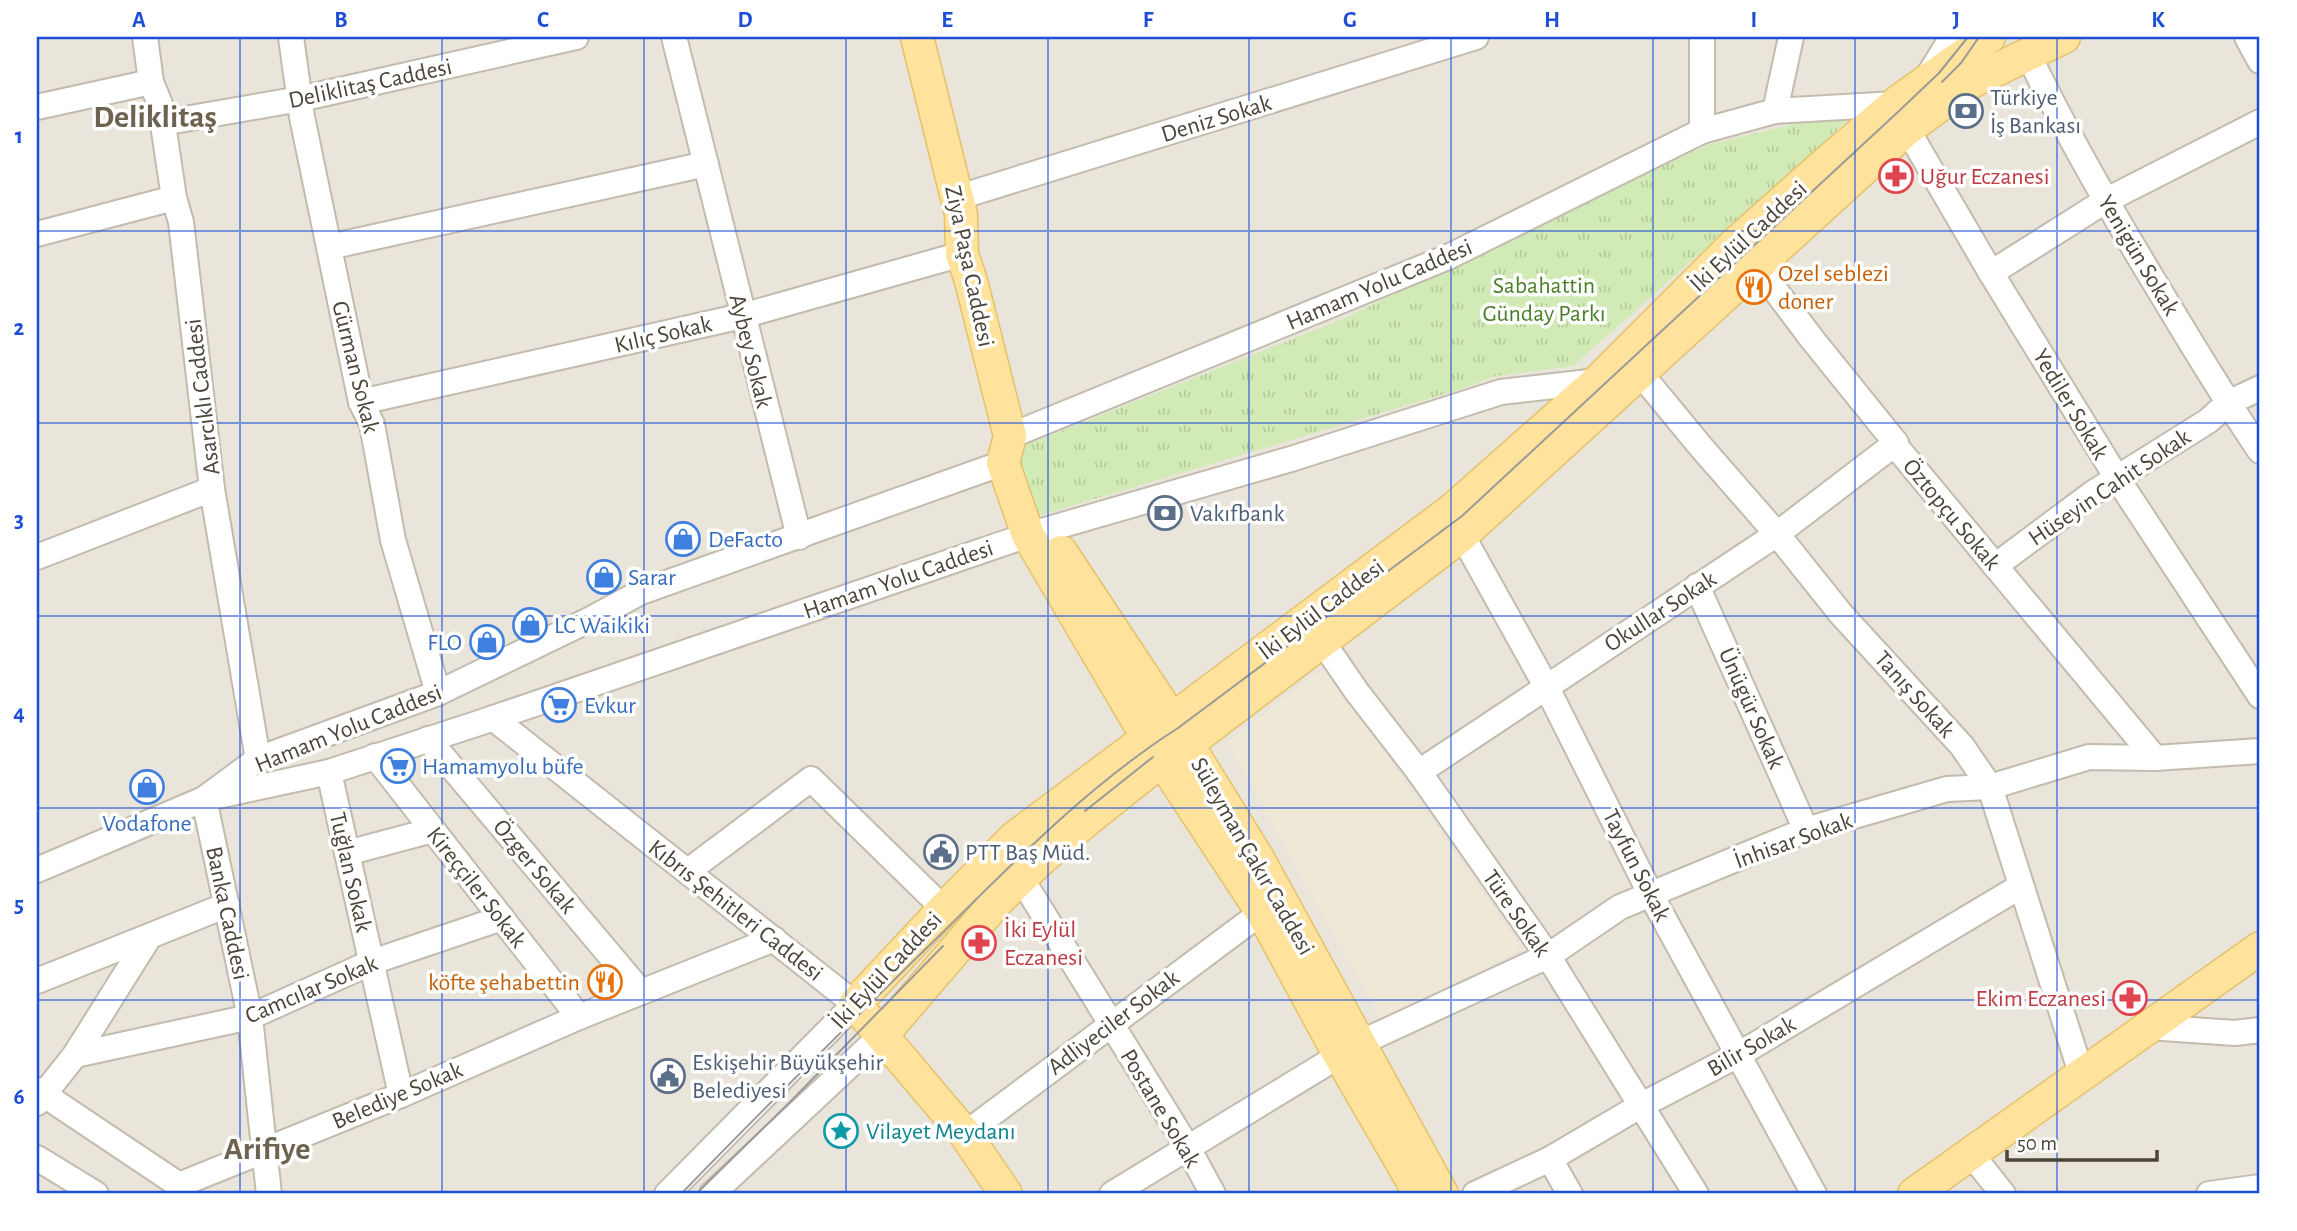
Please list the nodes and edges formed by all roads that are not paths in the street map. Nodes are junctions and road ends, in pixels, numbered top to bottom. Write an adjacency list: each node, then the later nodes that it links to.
1 (145, 37): 15 (street, Asarcıklı Caddesi)
2 (291, 37): 17 (street, Gürman Sokak)
3 (576, 37): 17 (street, Deliklitaş Caddesi)
4 (674, 37): 24 (street, Aybey Sokak)
5 (917, 37): 26 (main road, Ziya Paşa Caddesi)
6 (1476, 37): 26 (street, Deniz Sokak)
7 (1702, 37): 23 (street)
8 (1791, 37): 19 (street)
9 (1952, 37): 16 (street)
10 (1989, 37): 16 (main road, İki Eylül Caddesi)
11 (2064, 37): 13 (main road, İki Eylül Caddesi)
12 (2247, 37): 14 (street)
13 (2028, 54): 20 (main road, İki Eylül Caddesi); 27 (street, Yenigün Sokak)
14 (2260, 61)
15 (151, 82): 18 (street); 22 (street, Asarcıklı Caddesi)
16 (1923, 84): 20 (main road, İki Eylül Caddesi)
17 (300, 99): 22 (street, Deliklitaş Caddesi); 29 (street, Gürman Sokak)
18 (37, 107)
19 (1775, 111): 20 (street, Hamam Yolu Caddesi); 23 (street, Hamam Yolu Caddesi)
20 (1902, 117): 31 (main road, İki Eylül Caddesi); 32 (street, Yediler Sokak); 35 (main road, İki Eylül Caddesi)
21 (2260, 122): 27 (street)
22 (162, 124): 25 (street, Asarcıklı Caddesi)
23 (1702, 131): 40 (street, Hamam Yolu Caddesi)
24 (706, 164): 29 (street); 33 (street, Aybey Sokak)
25 (174, 198): 28 (street); 43 (street, Asarcıklı Caddesi)
26 (956, 198): 30 (main road, Ziya Paşa Caddesi)
27 (2105, 201): 32 (street); 38 (street, Yenigün Sokak)
28 (37, 234)
29 (329, 247): 37 (street, Gürman Sokak)
30 (962, 254): 33 (street, Kılıç Sokak); 40 (main road, Ziya Paşa Caddesi)
31 (1757, 266): 34 (main road, İki Eylül Caddesi); 39 (street, Öztopçu Sokak)
32 (1991, 272): 42 (street, Yediler Sokak)
33 (742, 316): 37 (street, Kılıç Sokak); 47 (street, Aybey Sokak)
34 (1640, 373): 45 (street, Tanış Sokak); 46 (main road, İki Eylül Caddesi)
35 (1598, 381): 44 (street, Hamam Yolu Caddesi); 57 (main road, İki Eylül Caddesi)
36 (2260, 388): 38 (street, Hüseyin Cahit Sokak)
37 (361, 402): 53 (street, Gürman Sokak)
38 (2228, 403): 41 (street, Yenigün Sokak); 42 (street, Hüseyin Cahit Sokak)
39 (1896, 443): 45 (street, Okullar Sokak); 49 (street, Öztopçu Sokak)
40 (1006, 449): 44 (main road, Ziya Paşa Caddesi); 47 (street, Hamam Yolu Caddesi)
41 (2260, 451)
42 (2117, 478): 49 (street, Hüseyin Cahit Sokak); 54 (street, Yediler Sokak)
43 (212, 489): 48 (street); 61 (street, Asarcıklı Caddesi)
44 (1037, 532): 55 (street, Hamam Yolu Caddesi); 57 (main road, Ziya Paşa Caddesi)
45 (1777, 534): 50 (street, Okullar Sokak); 64 (street, Tanış Sokak)
46 (1462, 535): 51 (main road, İki Eylül Caddesi); 52 (street, Tayfun Sokak)
47 (799, 537): 53 (street, Hamam Yolu Caddesi)
48 (37, 557)
49 (1995, 566): 60 (street, Öztopçu Sokak)
50 (1698, 586): 52 (street, Okullar Sokak); 67 (street, Ünügür Sokak)
51 (1322, 641): 57 (main road, İki Eylül Caddesi); 63 (street, Türe Sokak)
52 (1546, 686): 63 (street, Okullar Sokak); 73 (street, Tayfun Sokak)
53 (438, 693): 61 (street, Hamam Yolu Caddesi)
54 (2260, 696)
55 (493, 718): 56 (street, Hamam Yolu Caddesi); 70 (street, Kıbrıs Şehitleri Caddesi)
56 (428, 739): 59 (street, Hamam Yolu Caddesi); 84 (street, Özger Sokak)
57 (1167, 741): 71 (main road, İki Eylül Caddesi); 75 (main road, İki Eylül Caddesi); 76 (main road, Süleyman Çakır Caddesi); 92 (main road, Süleyman Çakır Caddesi)
58 (2260, 751): 60 (street, İnhisar Sokak)
59 (375, 757): 62 (street, Hamam Yolu Caddesi); 66 (street, Kireççiler Sokak)
60 (2155, 758): 64 (street, İnhisar Sokak)
61 (258, 759): 65 (street, Hamam Yolu Caddesi)
62 (329, 772): 65 (street, Hamam Yolu Caddesi); 68 (street, Tuğlan Sokak)
63 (1419, 772): 81 (street, Türe Sokak)
64 (1990, 787): 67 (street, İnhisar Sokak); 72 (street, Tanış Sokak)
65 (204, 799): 69 (street, Hamam Yolu Caddesi); 74 (street, Banka Caddesi)
66 (433, 830): 68 (street); 77 (street, Kireççiler Sokak)
67 (1806, 830): 73 (street, İnhisar Sokak)
68 (347, 853): 82 (street, Tuğlan Sokak)
69 (37, 868)
70 (688, 871): 75 (street); 79 (street, Kıbrıs Şehitleri Caddesi)
71 (1021, 878): 88 (street, Postane Sokak); 91 (main road, İki Eylül Caddesi)
72 (2021, 886): 94 (street, Bilir Sokak); 95 (street, Tanış Sokak)
73 (1651, 895): 81 (street, İnhisar Sokak); 94 (street, Tayfun Sokak)
74 (227, 905): 78 (street); 86 (street, Banka Caddesi)
75 (944, 909): 85 (main road, İki Eylül Caddesi)
76 (1262, 912): 88 (street, Adliyeciler Sokak); 92 (main road, Süleyman Çakır Caddesi)
77 (502, 918): 82 (street, Camcılar Sokak); 87 (street, Kireççiler Sokak)
78 (149, 937): 83 (street); 93 (street)
79 (774, 939): 84 (street, Belediye Sokak); 85 (street, Kıbrıs Şehitleri Caddesi)
80 (2260, 948): 89 (main road)
81 (1548, 956): 92 (street, İnhisar Sokak); 98 (street, Türe Sokak)
82 (372, 962): 86 (street, Camcılar Sokak); 97 (street, Tuğlan Sokak)
83 (37, 981)
84 (641, 992): 87 (street, Belediye Sokak)
85 (855, 1004): 91 (main road, Kıbrıs Şehitleri Caddesi); 109 (street, İki Eylül Caddesi)
86 (250, 1017): 93 (street, Camcılar Sokak); 101 (street, Banka Caddesi)
87 (579, 1017): 97 (street, Belediye Sokak)
88 (1110, 1024): 99 (street, Adliyeciler Sokak); 100 (street, Postane Sokak)
89 (2148, 1027): 90 (street); 95 (main road)
90 (2260, 1030)
91 (882, 1035): 99 (main road, Kıbrıs Şehitleri Caddesi); 110 (street, İki Eylül Caddesi)
92 (1350, 1050): 100 (street, İnhisar Sokak); 114 (main road, Süleyman Çakır Caddesi); 115 (main road, Süleyman Çakır Caddesi)
93 (75, 1055): 96 (street)
94 (1738, 1055): 98 (street, Bilir Sokak); 119 (street, Tayfun Sokak)
95 (2082, 1076): 102 (main road)
96 (39, 1095): 106 (street, Belediye Sokak)
97 (401, 1095): 101 (street, Belediye Sokak)
98 (1640, 1106): 104 (street, Bilir Sokak); 118 (street, Türe Sokak)
99 (965, 1134): 111 (main road, Kıbrıs Şehitleri Caddesi)
100 (1188, 1148): 112 (street, İnhisar Sokak); 113 (street, Postane Sokak)
101 (265, 1149): 106 (street, Belediye Sokak); 108 (street, Banka Caddesi)
102 (1971, 1154): 120 (main road); 121 (street)
103 (37, 1158): 107 (street)
104 (1550, 1159): 116 (street, Bilir Sokak); 117 (street)
105 (2260, 1187): 122 (street)
106 (176, 1190)
107 (96, 1194)
108 (269, 1194)
109 (667, 1194)
110 (712, 1194)
111 (1006, 1194)
112 (1112, 1194)
113 (1213, 1194)
114 (1420, 1194)
115 (1442, 1194)
116 (1475, 1194)
117 (1570, 1194)
118 (1696, 1194)
119 (1814, 1194)
120 (1914, 1194)
121 (2003, 1194)
122 (2209, 1194)

